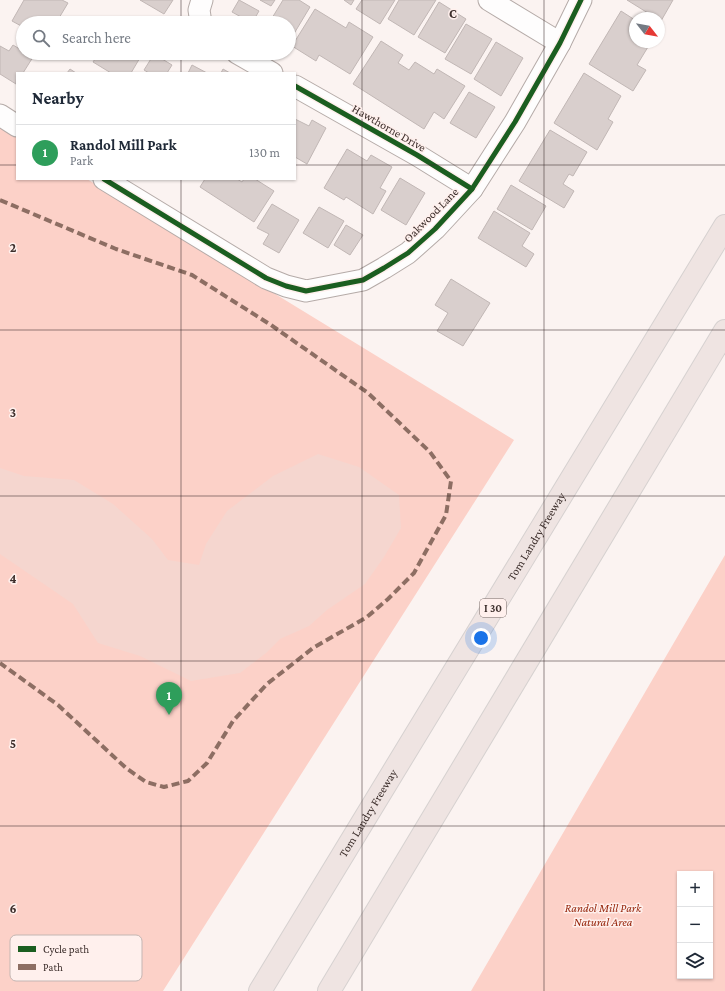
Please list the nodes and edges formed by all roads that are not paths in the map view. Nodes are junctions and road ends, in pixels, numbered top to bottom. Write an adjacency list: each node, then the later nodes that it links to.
1 (202, 0): 4 (street)
2 (489, 0): 5 (street)
3 (581, 0): 5 (street, Oakwood Lane)
4 (200, 16)
5 (560, 43): 12 (street, Oakwood Lane)
6 (249, 60): 7 (street)
7 (270, 72)
8 (296, 87): 12 (street, Hawthorne Drive)
9 (0, 115): 10 (street)
10 (16, 125)
11 (106, 180): 12 (street, Oakwood Lane)
12 (472, 189)
13 (725, 226): 15 (highway, Tom Landry Freeway / I 30)
14 (725, 331): 16 (highway)
15 (260, 991)
16 (329, 991)

